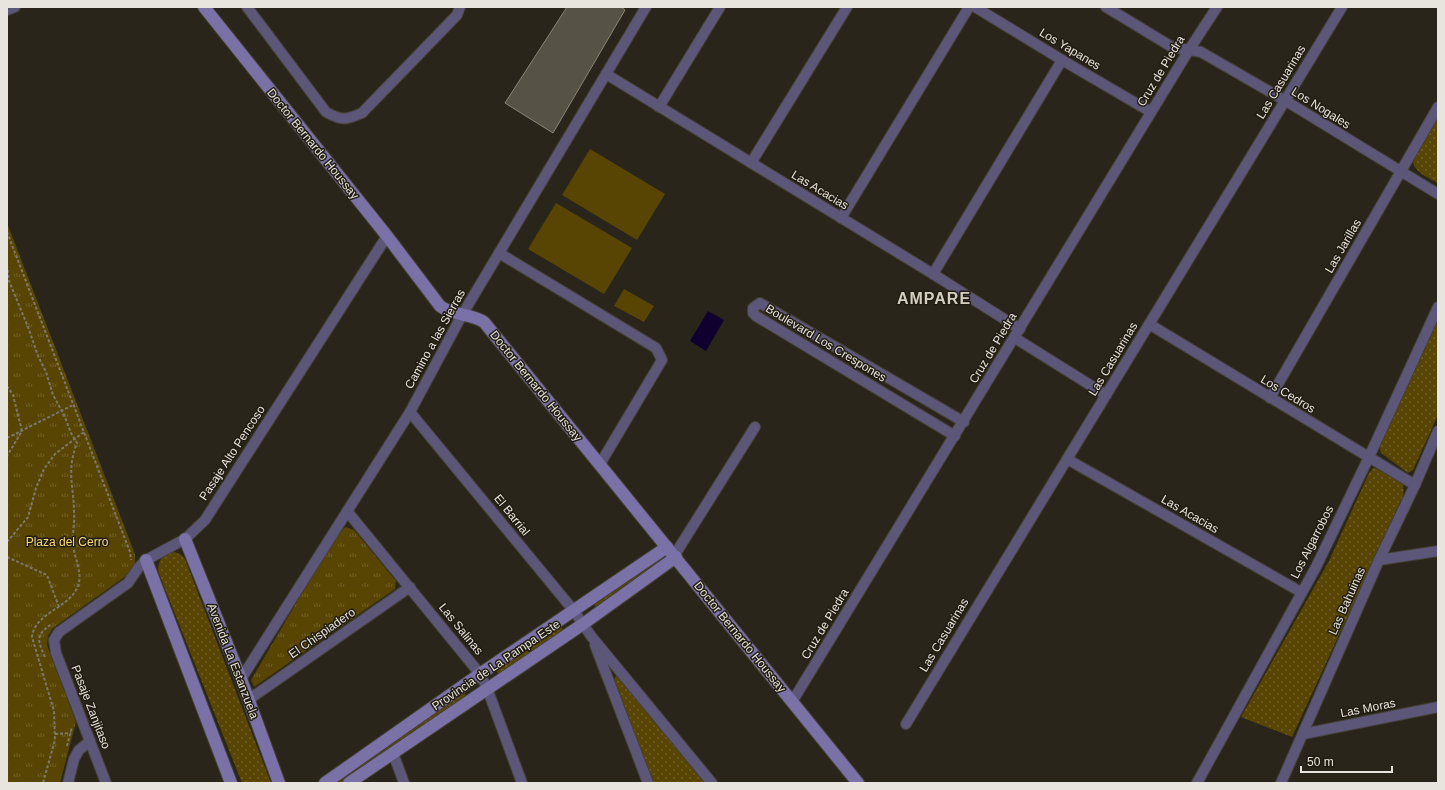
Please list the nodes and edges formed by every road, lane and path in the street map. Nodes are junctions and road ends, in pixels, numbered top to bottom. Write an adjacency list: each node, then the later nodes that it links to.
1 (15, 7): 13 (street)
2 (204, 7): 26 (street, Doctor Bernardo Houssay)
3 (247, 7): 4 (street)
4 (460, 7)
5 (646, 7): 16 (street, Camino a las Sierras)
6 (720, 7): 18 (street)
7 (847, 7): 21 (street)
8 (970, 7): 24 (street)
9 (975, 7): 15 (street, Los Yapanes)
10 (1106, 7): 14 (street, Los Nogales)
11 (1217, 7): 14 (street, Cruz de Piedra)
12 (1342, 7): 17 (street, Las Casuarinas)
13 (7, 10)
14 (1189, 50): 17 (street, Los Nogales); 20 (street, Cruz de Piedra)
15 (1062, 60): 20 (street, Los Yapanes); 29 (street)
16 (606, 74): 18 (street, Las Acacias); 27 (street, Camino a las Sierras)
17 (1286, 101): 22 (street, Los Nogales); 32 (street, Las Casuarinas)
18 (659, 107): 21 (street, Las Acacias)
19 (1438, 107): 22 (street, Las Jarillas)
20 (1152, 112): 33 (street, Cruz de Piedra)
21 (751, 163): 24 (street, Las Acacias)
22 (1400, 172): 23 (street, Los Nogales); 36 (street, Las Jarillas)
23 (1438, 194)
24 (841, 218): 29 (street, Las Acacias)
25 (7, 232): 37 (path)
26 (387, 236): 31 (street, Doctor Bernardo Houssay); 54 (street, Pasaje Alto Pencoso)
27 (499, 253): 31 (street, Camino a las Sierras); 51 (street)
28 (7, 265): 38 (path)
29 (933, 274): 33 (street, Las Acacias)
30 (1438, 307): 49 (street, Los Algarrobos)
31 (462, 315): 39 (street, Camino a las Sierras); 51 (street, Doctor Bernardo Houssay)
32 (1149, 324): 35 (street, Las Casuarinas); 36 (street, Los Cedros)
33 (1018, 333): 35 (street, Las Acacias); 40 (street, Cruz de Piedra)
34 (7, 386): 43 (path)
35 (1106, 395): 50 (street, Las Casuarinas)
36 (1270, 398): 49 (street, Los Cedros)
37 (73, 405): 38 (path); 44 (path)
38 (62, 411): 43 (path); 47 (path)
39 (410, 412): 53 (street, Camino a las Sierras); 65 (street, El Barrial)
40 (964, 422): 45 (street, Cruz de Piedra); 45 (street, Boulevard Los Crespones)
41 (755, 427): 57 (street, Provincia de La Pampa Este)
42 (1438, 431): 52 (street, Las Bahuinas)
43 (22, 432): 46 (path); 48 (path)
44 (84, 432): 47 (path); 61 (path)
45 (955, 436): 75 (street, Cruz de Piedra)
46 (7, 437)
47 (75, 439): 55 (path); 64 (path)
48 (7, 456)
49 (1369, 457): 52 (street, Los Cedros); 63 (street, Los Algarrobos)
50 (1067, 459): 63 (street, Las Acacias); 78 (street, Las Casuarinas)
51 (600, 464): 57 (street, Doctor Bernardo Houssay)
52 (1414, 485): 60 (street, Las Bahuinas)
53 (347, 511): 62 (street, Las Salinas); 72 (street, Camino a las Sierras)
54 (185, 539): 59 (street, Pasaje Alto Pencoso); 72 (street, Avenida La Estanzuela)
55 (7, 542)
56 (1438, 551): 60 (street)
57 (672, 553): 65 (street, Provincia de La Pampa Este); 67 (street, Provincia de La Pampa Este); 75 (street, Doctor Bernardo Houssay)
58 (7, 557): 64 (path)
59 (146, 560): 69 (street, Pasaje Alto Pencoso); 88 (street)
60 (1379, 560): 81 (street, Las Bahuinas)
61 (130, 565)
62 (410, 587): 71 (street, Las Salinas); 74 (street, El Chispiadero)
63 (1301, 592): 97 (street, Los Algarrobos)
64 (59, 607): 80 (path)
65 (574, 611): 67 (street, El Barrial); 71 (street, Provincia de La Pampa Este)
66 (56, 621): 70 (path)
67 (583, 624): 68 (street, El Barrial); 73 (street, Provincia de La Pampa Este)
68 (591, 636): 94 (street, El Barrial); 95 (street, El Barrial)
69 (54, 640): 82 (street, Pasaje Zanjitaso)
70 (46, 658)
71 (480, 674): 73 (street, Las Salinas); 90 (street, Provincia de La Pampa Este)
72 (241, 680): 74 (street, Avenida La Estanzuela)
73 (488, 688): 84 (street, Provincia de La Pampa Este); 93 (street, Las Salinas)
74 (248, 700): 89 (street, Avenida La Estanzuela)
75 (792, 702): 96 (street, Doctor Bernardo Houssay)
76 (1438, 707): 81 (street, Las Moras)
77 (72, 723): 79 (path)
78 (906, 724)
79 (71, 733): 80 (path); 83 (path)
80 (55, 734): 85 (path)
81 (1303, 734): 98 (street, Las Bahuinas)
82 (90, 741): 86 (street); 87 (street, Pasaje Zanjitaso)
83 (67, 748)
84 (393, 753): 91 (street, Provincia de La Pampa Este); 92 (street)
85 (44, 783)
86 (68, 783)
87 (106, 783)
88 (231, 783)
89 (279, 783)
90 (325, 783)
91 (349, 783)
92 (404, 783)
93 (522, 783)
94 (648, 783)
95 (712, 783)
96 (858, 783)
97 (1197, 783)
98 (1281, 783)

